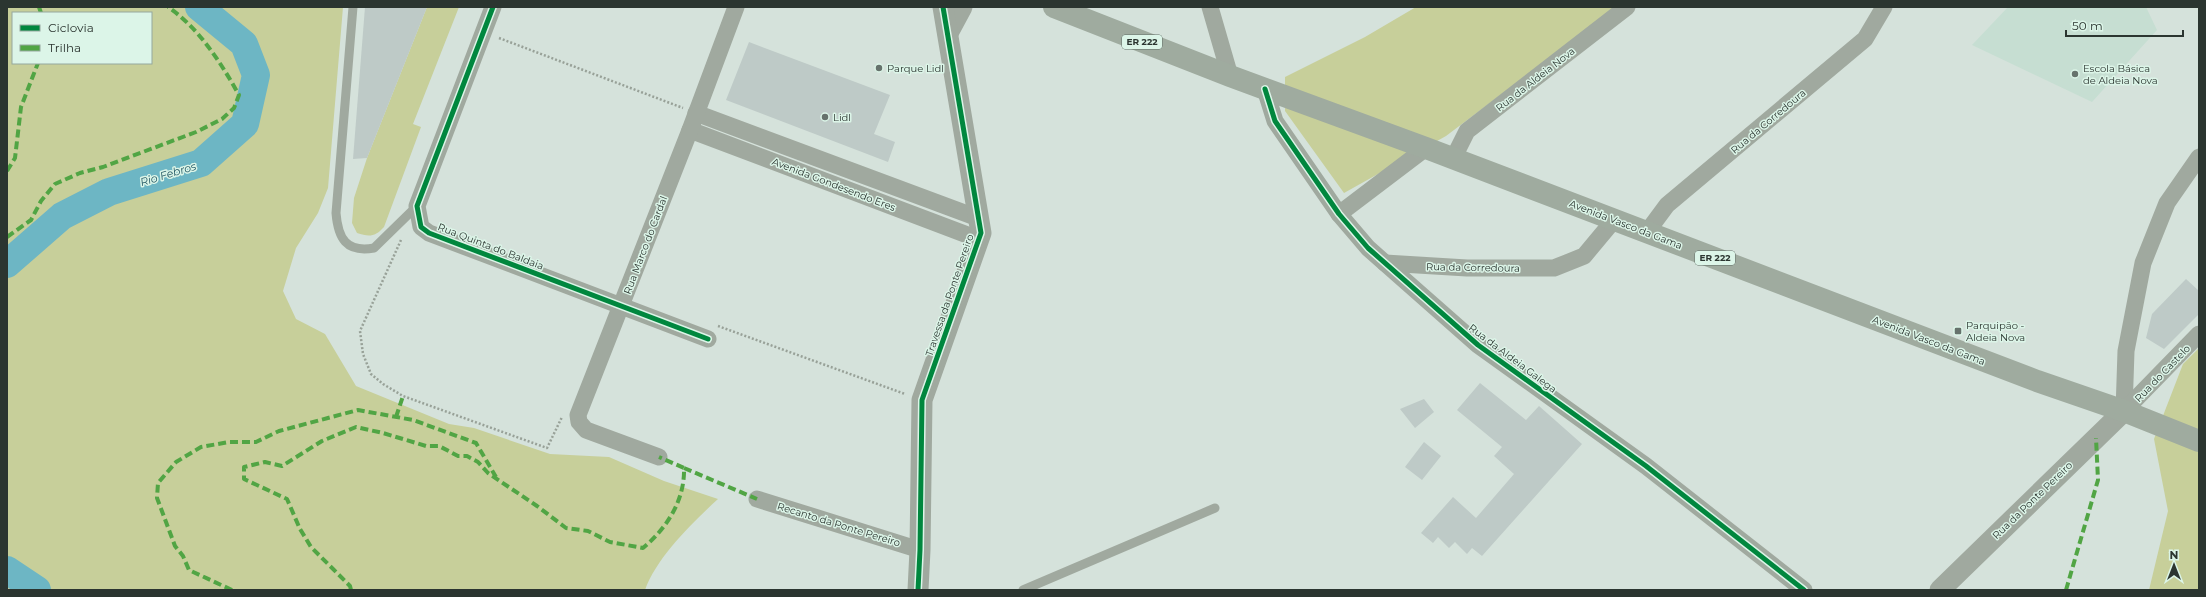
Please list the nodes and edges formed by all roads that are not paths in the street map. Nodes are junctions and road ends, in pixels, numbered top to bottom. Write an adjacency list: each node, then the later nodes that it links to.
1 (353, 7): 19 (lane)
2 (493, 7): 19 (street)
3 (736, 7): 14 (street, Rua Marco do Cardal)
4 (929, 7): 11 (street)
5 (943, 7): 11 (street, Travessa da Ponte Pereiro)
6 (962, 7): 11 (street)
7 (1054, 7): 12 (main road, Avenida Vasco da Gama / ER 222)
8 (1210, 7): 12 (street)
9 (1627, 7): 18 (street, Rua da Aldeia Nova)
10 (1884, 7): 23 (street, Rua da Corredoura)
11 (948, 33): 21 (street, Travessa da Ponte Pereiro)
12 (1230, 76): 13 (main road, Avenida Vasco da Gama / ER 222)
13 (1266, 89): 16 (main road, Avenida Vasco da Gama / ER 222); 20 (street, Rua da Aldeia Galega)
14 (696, 113): 15 (street, Rua Marco do Cardal); 21 (street, Avenida Gondesendo Eres)
15 (690, 130): 24 (street, Avenida Gondesendo Eres); 26 (street, Rua Marco do Cardal)
16 (1426, 148): 18 (main road, Avenida Vasco da Gama / ER 222); 20 (street)
17 (2199, 157): 29 (street)
18 (1453, 159): 22 (main road, Avenida Vasco da Gama / ER 222)
19 (417, 206): 26 (street, Rua Quinta do Baldaia)
20 (1339, 214): 25 (street, Rua da Aldeia Galega)
21 (978, 218): 24 (street, Travessa da Ponte Pereiro)
22 (1614, 220): 23 (main road, Avenida Vasco da Gama / ER 222); 25 (street, Rua da Corredoura)
23 (1647, 232): 29 (main road, Avenida Vasco da Gama / ER 222)
24 (978, 239): 34 (street, Travessa da Ponte Pereiro)
25 (1385, 264): 37 (street, Rua da Aldeia Galega)
26 (621, 305): 27 (street, Rua Quinta do Baldaia); 31 (street, Rua Marco do Cardal)
27 (712, 332)
28 (2199, 334): 29 (street, Rua do Castelo)
29 (2124, 411): 30 (main road, Avenida Vasco da Gama / ER 222); 38 (street, Rua da Ponte Pereiro)
30 (2199, 441)
31 (659, 457)
32 (757, 499): 34 (street, Recanto da Ponte Pereiro)
33 (1214, 508): 36 (lane)
34 (920, 550): 35 (street, Travessa da Ponte Pereiro)
35 (918, 590)
36 (1022, 590)
37 (1804, 590)
38 (1940, 590)

